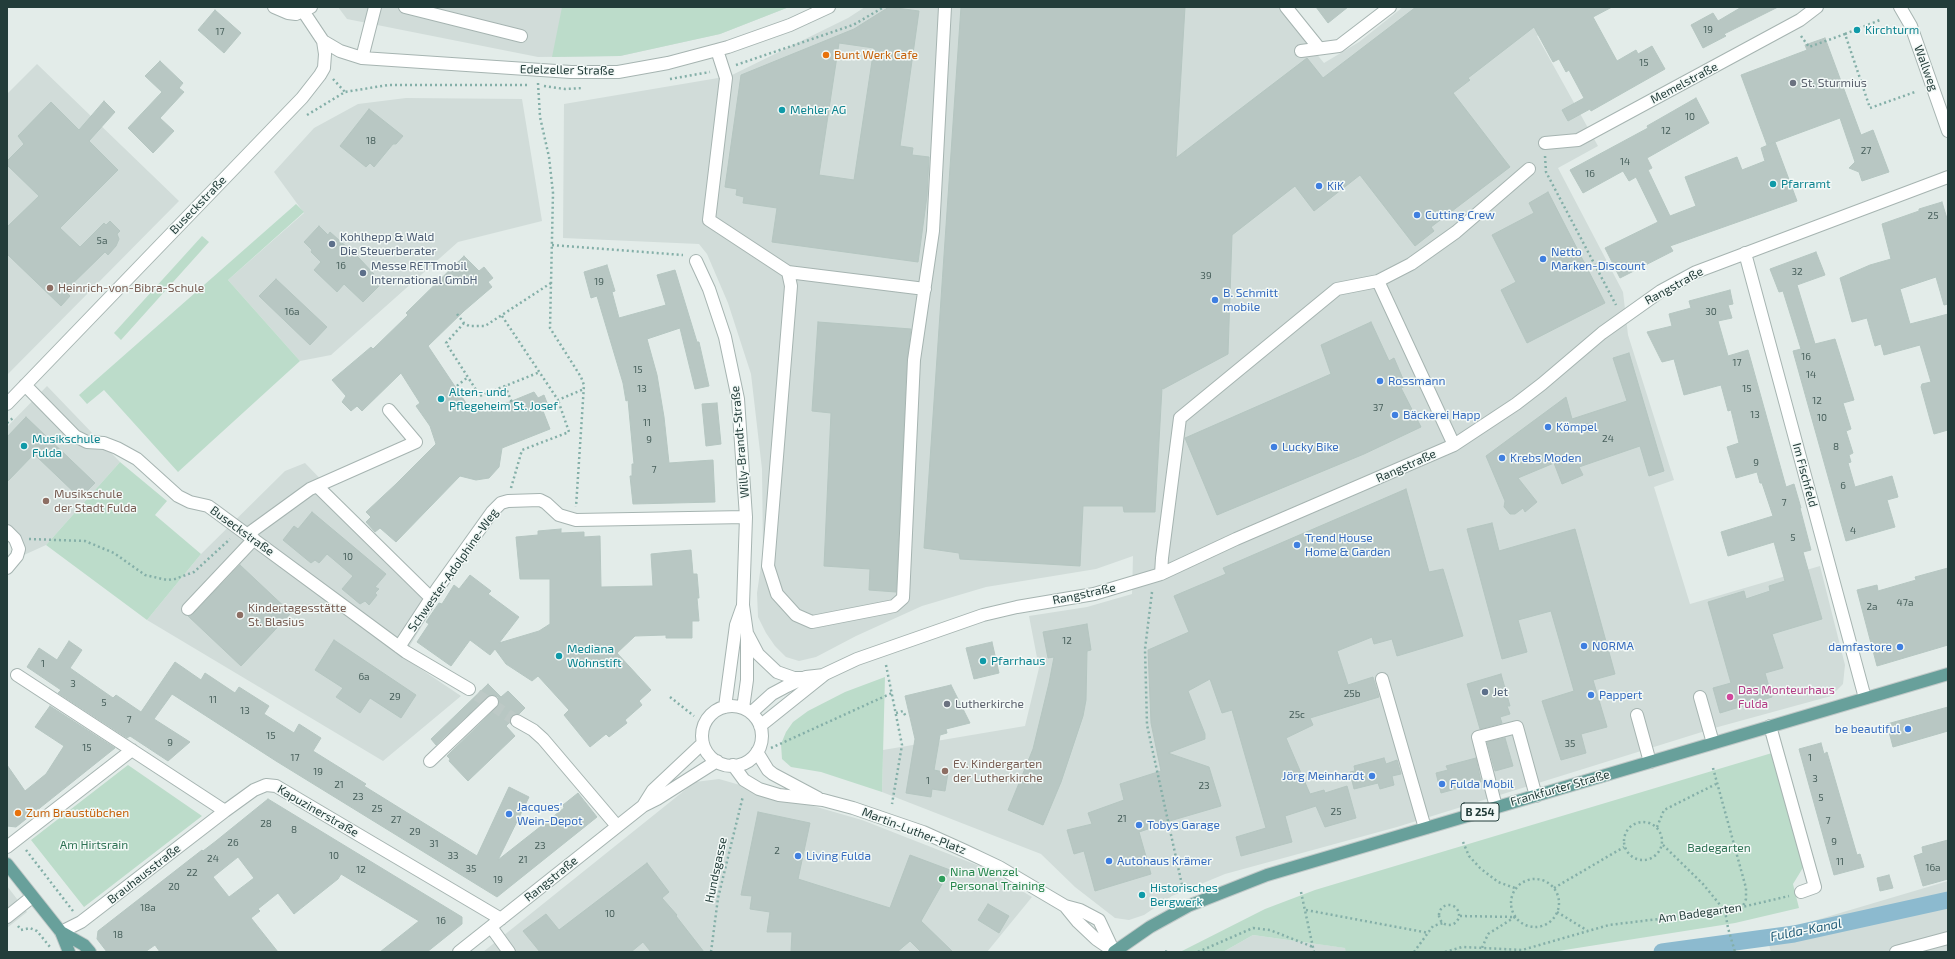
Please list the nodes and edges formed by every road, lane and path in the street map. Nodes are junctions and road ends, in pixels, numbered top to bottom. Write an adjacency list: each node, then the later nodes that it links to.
1 (274, 7): 11 (street)
2 (375, 7): 20 (street)
3 (405, 7): 14 (street)
4 (829, 7): 18 (street, Edelzeller Straße)
5 (884, 7): 21 (path)
6 (945, 7): 41 (street)
7 (1286, 7): 17 (street)
8 (1390, 7): 17 (street)
9 (1817, 7): 31 (street, Memelstraße)
10 (1900, 7): 30 (street, Wallweg)
11 (307, 9): 16 (street, Buseckstraße)
12 (1880, 20): 13 (path)
13 (1845, 34): 15 (path); 28 (path)
14 (521, 36)
15 (1800, 36)
16 (323, 41): 20 (street, Edelzeller Straße); 48 (street, Buseckstraße)
17 (1319, 48): 19 (street)
18 (717, 50): 21 (street); 22 (street, Edelzeller Straße)
19 (1301, 51)
20 (362, 58): 22 (street, Edelzeller Straße)
21 (724, 69): 24 (path); 38 (street)
22 (538, 71): 25 (path)
23 (332, 78): 27 (path)
24 (666, 79)
25 (538, 85): 26 (path); 27 (path); 34 (path)
26 (584, 88)
27 (345, 92): 29 (path)
28 (1915, 92)
29 (304, 117)
30 (1948, 131)
31 (1545, 143): 43 (path)
32 (1529, 169): 39 (street)
33 (1948, 177): 35 (street, Rangstraße)
34 (552, 245): 36 (path); 40 (path)
35 (1745, 253): 43 (street, Rangstraße); 83 (street, Im Fischfeld)
36 (683, 255)
37 (696, 261): 61 (street, Willy-Brandt-Straße)
38 (788, 272): 41 (street); 41 (street)
39 (1378, 281): 58 (street); 66 (street)
40 (551, 283): 44 (path); 51 (path)
41 (924, 289)
42 (457, 314): 45 (path)
43 (1626, 315): 58 (street, Rangstraße)
44 (502, 316): 45 (path); 46 (path)
45 (464, 323): 47 (path)
46 (540, 372): 49 (path); 52 (path)
47 (468, 377): 49 (path); 50 (path)
48 (25, 385): 53 (street, Buseckstraße); 63 (street, Buseckstraße)
49 (505, 386): 54 (path)
50 (453, 389)
51 (584, 389): 52 (path); 62 (path)
52 (558, 400): 60 (path)
53 (7, 404)
54 (513, 405)
55 (389, 410): 59 (street)
56 (18, 412): 57 (path)
57 (7, 423)
58 (1454, 445): 66 (street, Rangstraße)
59 (317, 486): 63 (street); 68 (street)
60 (508, 501): 62 (street, Schwester-Adolphine-Weg); 68 (street, Schwester-Adolphine-Weg)
61 (746, 517): 62 (street, Schwester-Adolphine-Weg); 69 (street, Willy-Brandt-Straße)
62 (576, 520)
63 (247, 534): 64 (path); 70 (street); 72 (street, Buseckstraße)
64 (11, 535): 65 (street)
65 (7, 568)
66 (1162, 574): 74 (street, Rangstraße)
67 (1152, 592): 121 (path)
68 (431, 598): 72 (street, Schwester-Adolphine-Weg)
69 (743, 605): 71 (street, Willy-Brandt-Straße); 85 (street, Willy-Brandt-Straße)
70 (188, 609)
71 (747, 633): 77 (street); 86 (street, Willy-Brandt-Straße)
72 (399, 647): 79 (street, Buseckstraße)
73 (886, 665): 80 (path)
74 (825, 674): 77 (street, Rangstraße); 92 (street, Rangstraße)
75 (1948, 674): 83 (main road, Frankfurter Straße / B 254)
76 (17, 675): 97 (street)
77 (806, 677): 86 (street, Rangstraße)
78 (1382, 679): 114 (street)
79 (469, 689)
80 (892, 693): 87 (path); 96 (path)
81 (670, 697): 88 (path)
82 (1700, 697): 95 (street)
83 (1865, 698): 93 (main road, Frankfurter Straße / B 254)
84 (492, 702): 99 (street)
85 (725, 707): 86 (street); 94 (street)
86 (747, 710): 92 (street)
87 (896, 712): 90 (path); 90 (path)
88 (694, 716)
89 (1637, 716): 101 (street)
90 (898, 719): 108 (path)
91 (517, 721): 112 (street)
92 (760, 726): 98 (street)
93 (1770, 726): 95 (main road, Frankfurter Straße / B 254); 125 (street)
94 (703, 742): 100 (street); 109 (street, Rangstraße)
95 (1713, 743): 101 (main road, Frankfurter Straße / B 254)
96 (771, 748)
97 (132, 750): 111 (street); 117 (street)
98 (757, 752): 102 (street); 107 (street, Martin-Luther-Platz)
99 (430, 761)
100 (717, 761): 102 (street); 109 (street, Rangstraße)
101 (1650, 762): 106 (main road, Frankfurter Straße / B 254)
102 (733, 765): 107 (street, Martin-Luther-Platz)
103 (1713, 768): 104 (path)
104 (1716, 784): 113 (path); 127 (path)
105 (744, 793): 149 (path, Hundsgasse)
106 (1536, 796): 110 (main road, Frankfurter Straße / B 254); 110 (street)
107 (823, 800): 150 (street, Martin-Luther-Platz)
108 (892, 804)
109 (643, 806): 112 (street, Rangstraße)
110 (1496, 807): 114 (main road, Frankfurter Straße / B 254)
111 (225, 811): 134 (street, Kapuzinerstraße); 139 (street, Brauhausstraße)
112 (617, 826): 134 (street, Rangstraße)
113 (1656, 827): 116 (path); 118 (path)
114 (1426, 828): 150 (main road, Frankfurter Straße / B 254)
115 (1463, 842): 122 (path)
116 (1662, 845): 118 (path); 130 (path)
117 (7, 847)
118 (1624, 847): 123 (path)
119 (25, 849): 131 (path)
120 (7, 864): 126 (main road)
121 (1182, 885)
122 (1515, 888): 123 (path); 133 (path)
123 (1554, 888): 129 (path)
124 (1301, 892): 128 (path)
125 (1801, 892): 127 (path, Am Badegarten)
126 (32, 896): 135 (street); 139 (main road)
127 (1741, 908): 130 (path, Am Badegarten)
128 (1306, 910): 140 (path); 142 (path)
129 (1557, 912): 133 (path); 138 (path)
130 (1725, 912): 138 (path, Am Badegarten); 155 (path)
131 (75, 914)
132 (1460, 916): 133 (path); 136 (path); 136 (path)
133 (1515, 917): 143 (path)
134 (501, 919): 137 (street, Rangstraße)
135 (11, 920): 144 (path)
136 (1443, 923): 140 (path)
137 (491, 927): 147 (street, Rangstraße); 148 (street)
138 (1588, 931): 143 (path, Am Badegarten)
139 (61, 932): 145 (main road); 146 (main road)
140 (1429, 933): 153 (path)
141 (1948, 938): 156 (street)
142 (1313, 947): 151 (path); 152 (path)
143 (1482, 948): 154 (path, Am Badegarten)
144 (55, 952)
145 (68, 952)
146 (90, 952)
147 (459, 952)
148 (509, 952)
149 (711, 952)
150 (1114, 952)
151 (1198, 952)
152 (1314, 952)
153 (1414, 952)
154 (1445, 952)
155 (1735, 952)
156 (1896, 952)

